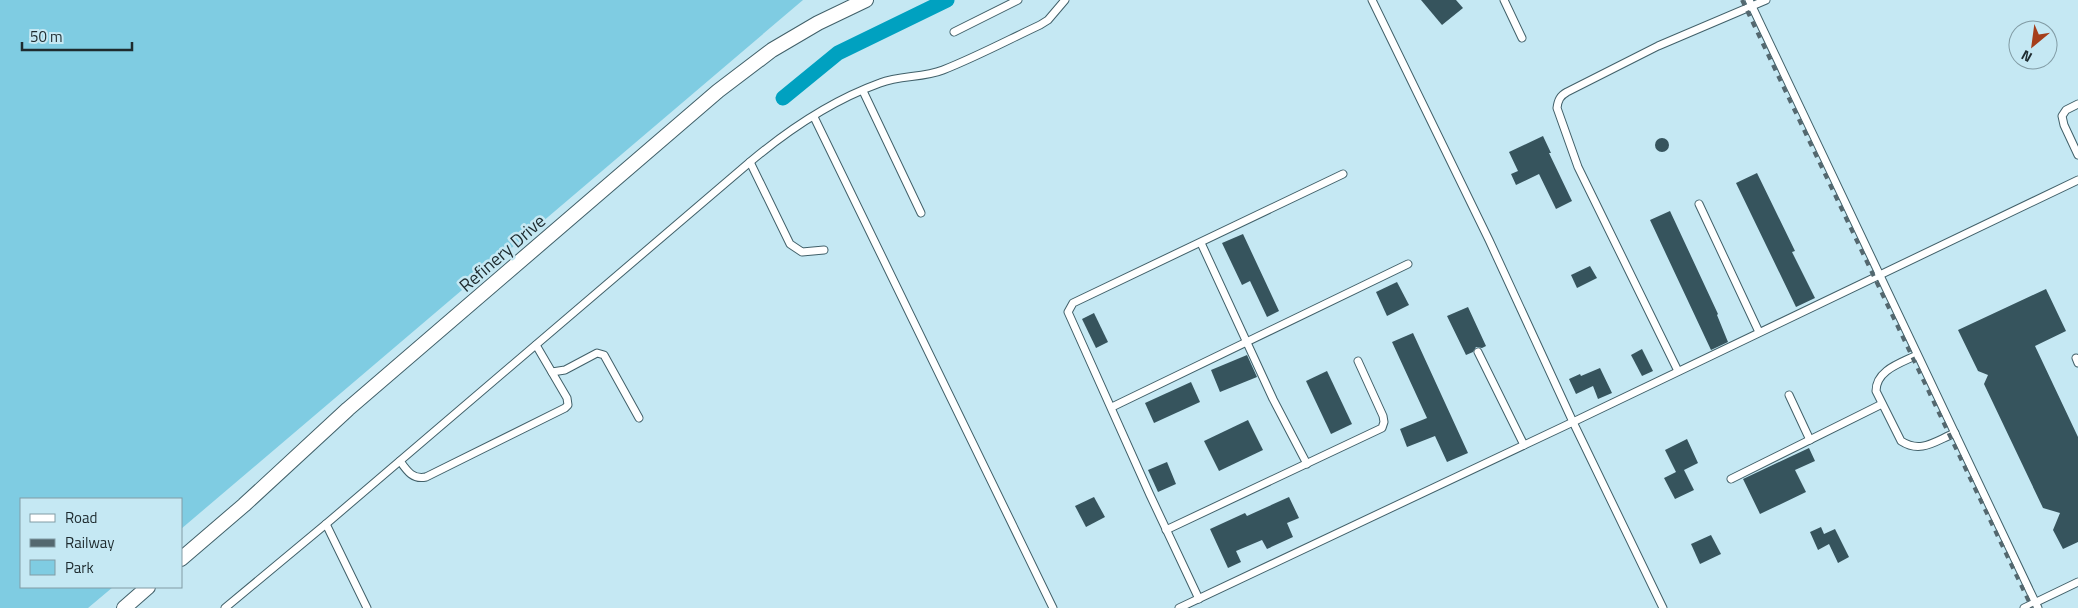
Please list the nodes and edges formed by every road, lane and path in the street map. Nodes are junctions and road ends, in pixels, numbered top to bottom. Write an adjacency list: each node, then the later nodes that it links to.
1 (866, 0): 44 (street, Refinery Drive)
2 (1018, 0): 8 (lane)
3 (1065, 0): 10 (lane)
4 (1372, 0): 35 (lane)
5 (1504, 0): 9 (lane)
6 (1766, 0): 7 (lane)
7 (1751, 3): 22 (lane); 29 (lane)
8 (954, 32)
9 (1522, 38)
10 (864, 91): 12 (lane); 18 (lane)
11 (2078, 104): 13 (lane)
12 (814, 117): 14 (lane); 52 (lane)
13 (2078, 155)
14 (750, 162): 20 (lane); 25 (lane)
15 (1343, 174): 19 (lane)
16 (2078, 180): 22 (lane)
17 (1699, 204): 23 (lane)
18 (921, 213)
19 (1201, 244): 24 (lane); 33 (lane)
20 (824, 250)
21 (1408, 264): 24 (lane)
22 (1879, 275): 23 (lane); 27 (lane)
23 (1759, 332): 29 (lane)
24 (1246, 342): 33 (lane); 40 (lane)
25 (536, 345): 30 (lane); 39 (lane)
26 (1478, 352): 38 (lane)
27 (1917, 354): 32 (lane); 36 (lane)
28 (1358, 361): 40 (lane)
29 (1678, 371): 35 (lane)
30 (552, 372): 34 (lane); 39 (lane)
31 (1788, 395): 37 (lane)
32 (1882, 404): 36 (lane); 37 (lane)
33 (1112, 407): 43 (lane)
34 (639, 418)
35 (1573, 422): 38 (lane); 54 (lane)
36 (1955, 433): 48 (lane)
37 (1810, 440): 41 (lane)
38 (1524, 445): 47 (lane)
39 (400, 462): 42 (lane)
40 (1307, 464): 43 (lane)
41 (1731, 479)
42 (326, 524): 49 (lane); 51 (lane)
43 (1166, 530): 47 (lane)
44 (182, 558)
45 (2078, 582): 48 (lane)
46 (147, 588): 50 (street)
47 (1199, 598): 53 (lane)
48 (2037, 605): 55 (lane)
49 (229, 606)
50 (124, 608)
51 (367, 608)
52 (1053, 608)
53 (1179, 608)
54 (1663, 608)
55 (2024, 608)

